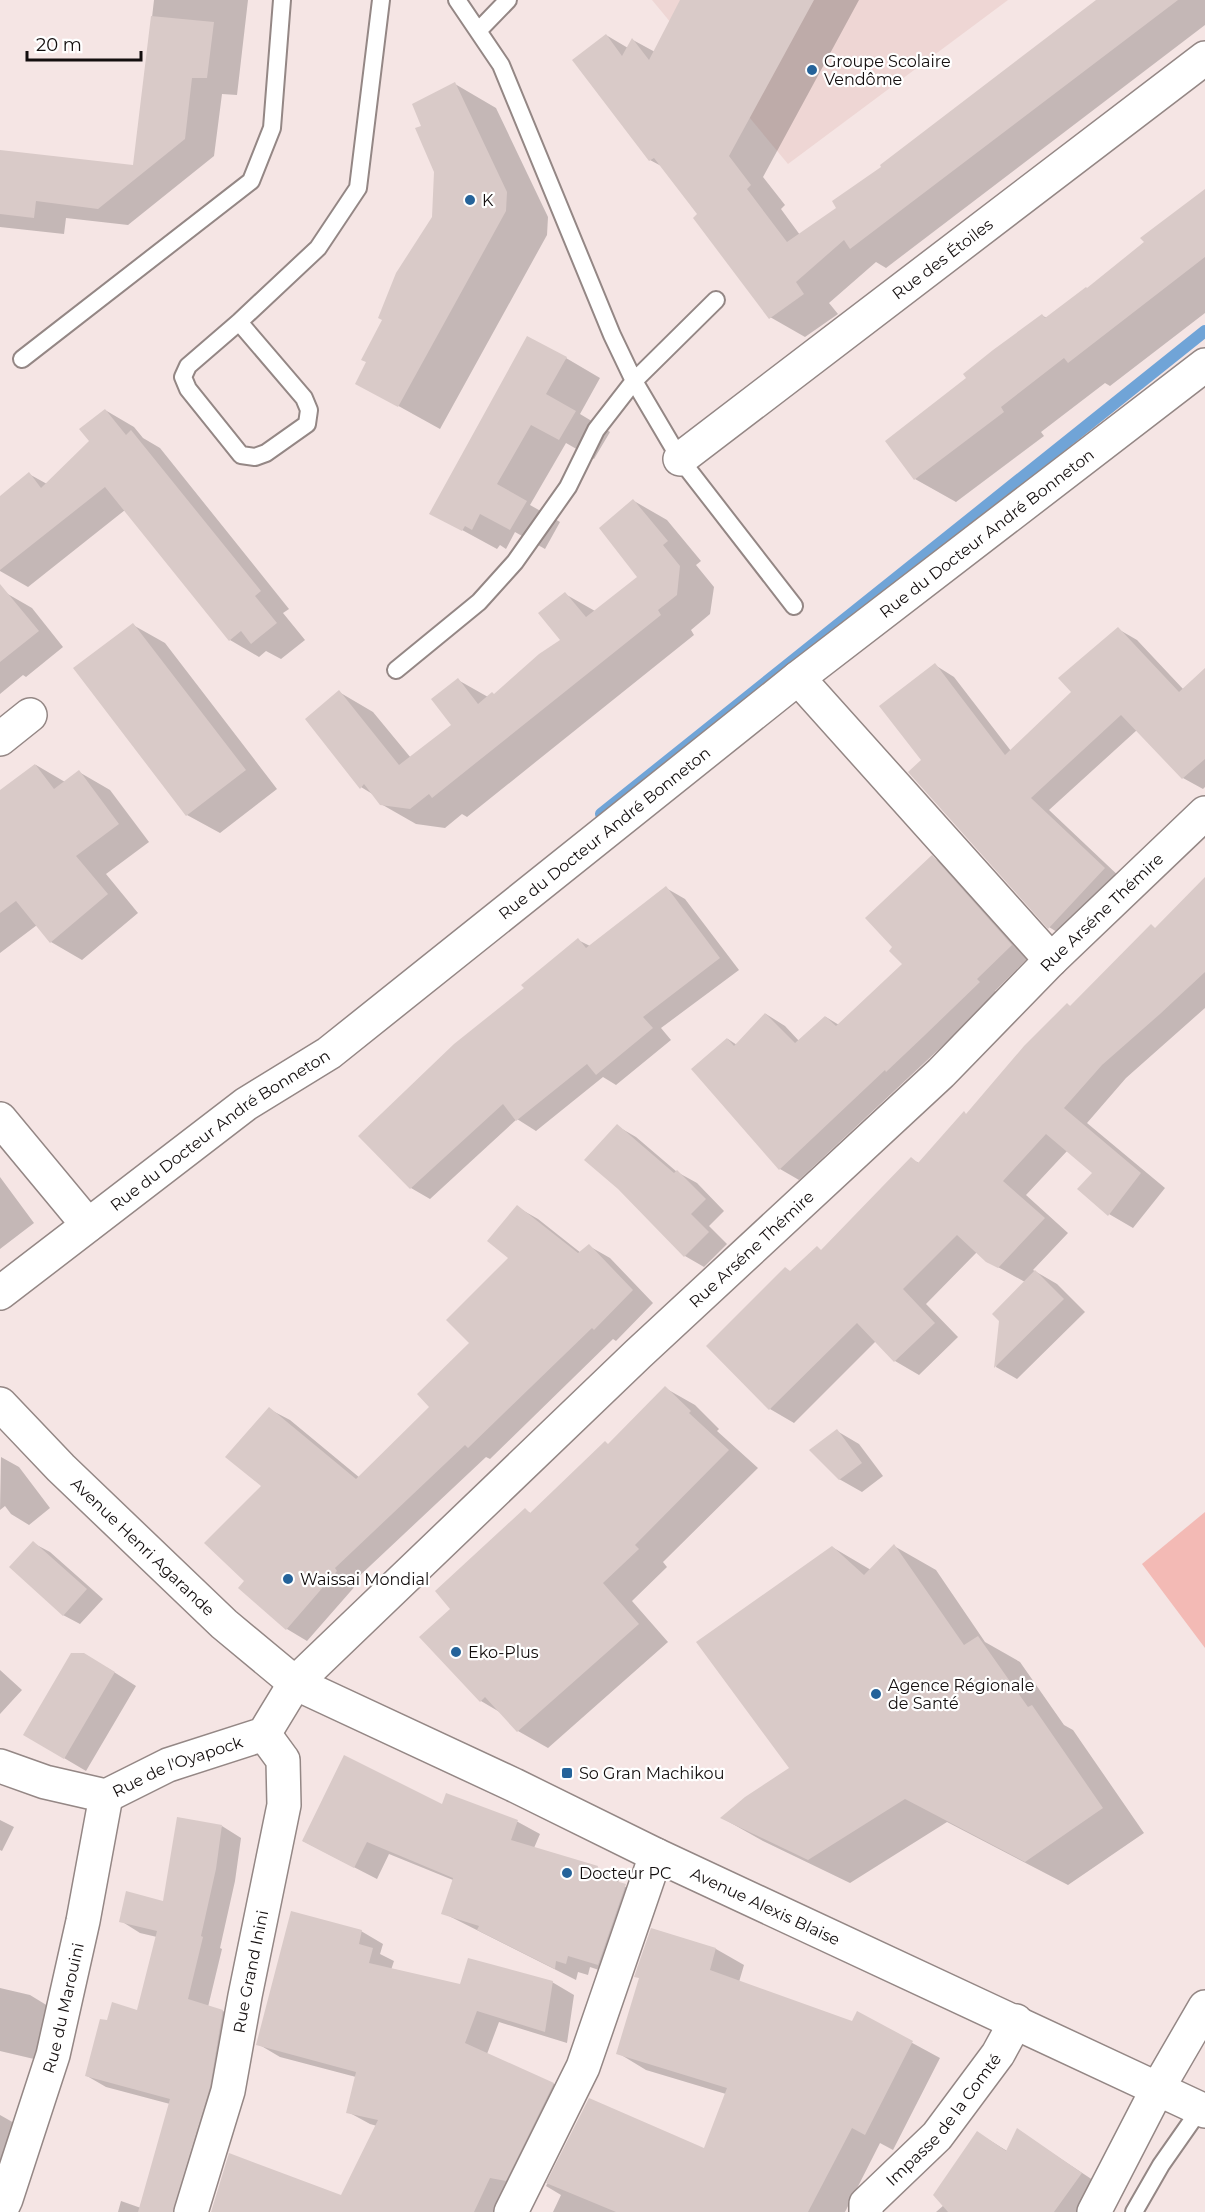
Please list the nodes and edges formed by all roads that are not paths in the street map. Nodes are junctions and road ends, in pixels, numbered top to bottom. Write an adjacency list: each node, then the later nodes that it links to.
1 (282, 0): 9 (lane)
2 (381, 0): 8 (lane)
3 (457, 0): 5 (lane)
4 (508, 0): 5 (lane)
5 (478, 31): 11 (lane)
6 (1205, 58): 12 (street, Rue des Étoiles)
7 (716, 300): 11 (lane)
8 (239, 322): 8 (lane)
9 (22, 359)
10 (1205, 365): 15 (street, Rue du Docteur André Bonneton)
11 (634, 381): 12 (lane); 14 (lane)
12 (680, 459): 13 (lane)
13 (794, 606)
14 (396, 670)
15 (798, 678): 19 (street); 21 (street, Rue du Docteur André Bonneton)
16 (30, 715): 17 (street)
17 (0, 739)
18 (1205, 813): 19 (street, Rue Arséne Thémire)
19 (1051, 960): 24 (street, Rue Arséne Thémire)
20 (0, 1119): 21 (street)
21 (88, 1225): 22 (street, Rue du Docteur André Bonneton)
22 (0, 1293)
23 (0, 1404): 24 (street, Avenue Henri Agarande)
24 (295, 1683): 25 (street, Rue de l'Oyapock); 28 (street, Avenue Alexis Blaise)
25 (264, 1734): 27 (street, Rue de l'Oyapock); 34 (street, Rue Grand Inini)
26 (0, 1766): 27 (street, Rue de l'Oyapock)
27 (106, 1796): 33 (street, Rue du Marouini)
28 (656, 1855): 30 (street, Avenue Alexis Blaise); 35 (street)
29 (1205, 2007): 31 (street)
30 (1016, 2021): 31 (street, Avenue Alexis Blaise); 36 (street, Impasse de la Comté)
31 (1158, 2088): 32 (street, Avenue Alexis Blaise); 37 (street)
32 (1204, 2107): 38 (lane)
33 (0, 2212)
34 (190, 2212)
35 (512, 2212)
36 (866, 2212)
37 (1094, 2212)
38 (1134, 2212)

